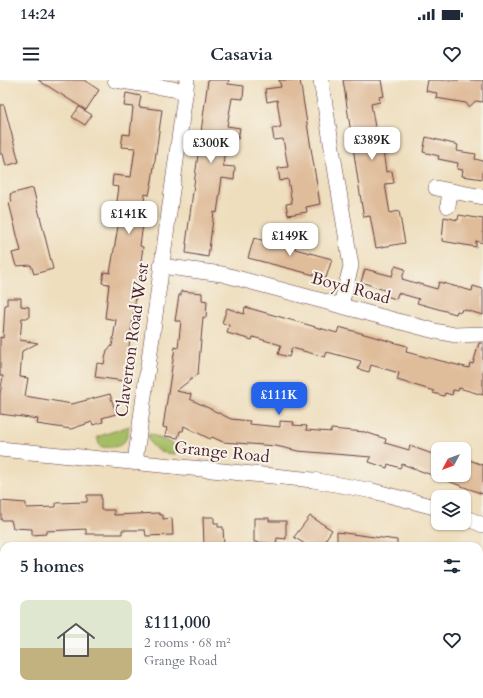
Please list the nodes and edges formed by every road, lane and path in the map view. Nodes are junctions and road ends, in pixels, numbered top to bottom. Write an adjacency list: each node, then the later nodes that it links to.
1 (115, 80): 3 (street)
2 (321, 80): 7 (street)
3 (187, 85): 6 (street, Claverton Road West)
4 (483, 197): 5 (street)
5 (448, 206)
6 (161, 266): 7 (street, Boyd Road); 10 (street, Claverton Road West)
7 (341, 305): 8 (street, Boyd Road)
8 (483, 334)
9 (0, 449): 10 (street, Grange Road)
10 (135, 462): 11 (street, Grange Road)
11 (431, 506)
12 (471, 520): 13 (street)
13 (483, 524)

